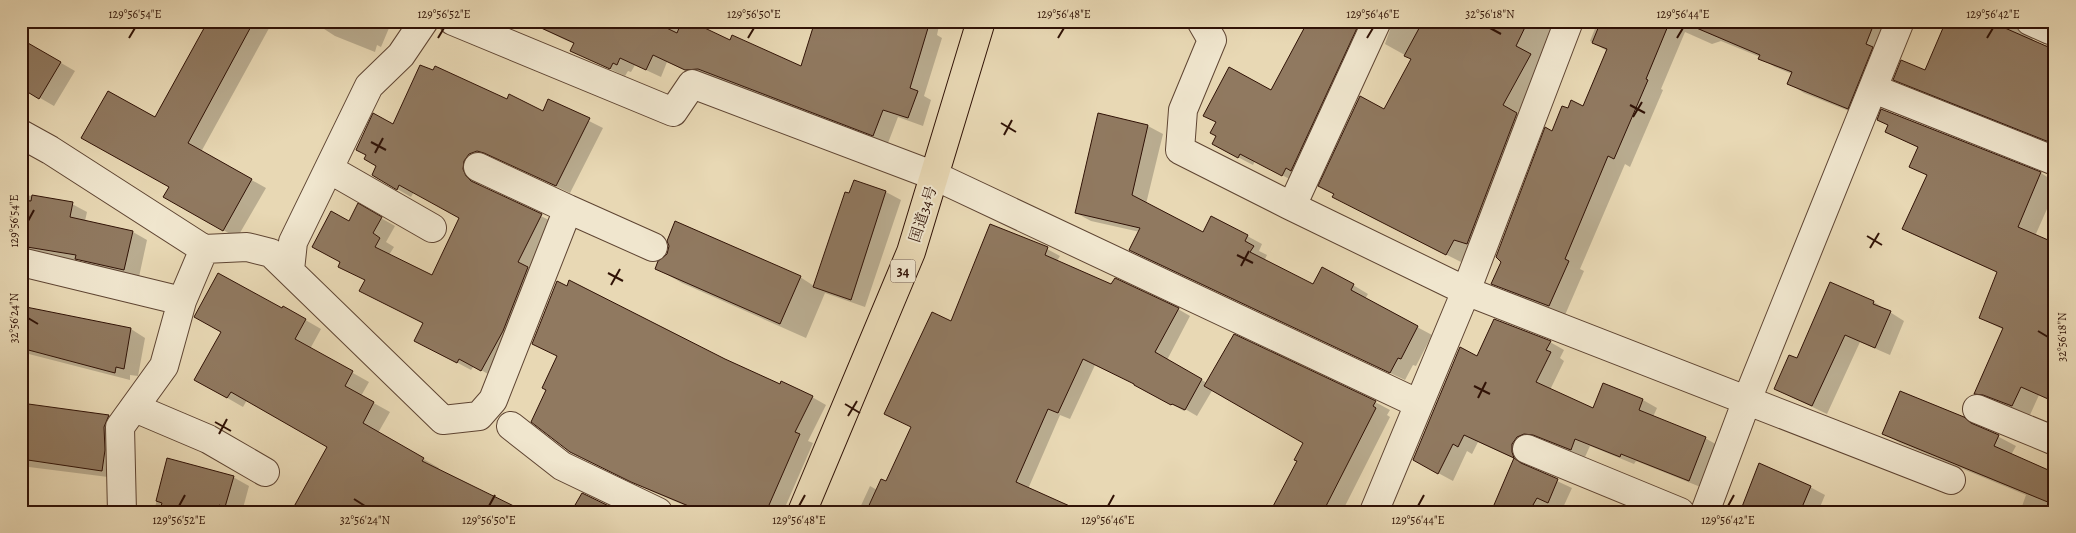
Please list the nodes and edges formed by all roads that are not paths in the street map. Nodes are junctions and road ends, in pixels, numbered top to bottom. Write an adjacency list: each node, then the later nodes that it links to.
1 (424, 21): 12 (street)
2 (453, 21): 13 (street)
3 (981, 21): 13 (highway, 国道34号 / 34)
4 (1377, 21): 14 (street)
5 (1569, 21): 21 (street)
6 (1900, 21): 8 (street)
7 (1213, 28): 14 (street)
8 (1874, 89): 10 (street); 23 (street)
9 (21, 134): 18 (street)
10 (2055, 161)
11 (478, 166): 15 (street)
12 (329, 169): 16 (street); 20 (street)
13 (935, 176): 24 (street); 34 (highway, 国道34号 / 34)
14 (1292, 206): 21 (street)
15 (568, 209): 17 (street); 20 (street)
16 (432, 228)
17 (653, 247)
18 (204, 249): 20 (street); 22 (street)
19 (21, 262): 22 (street)
20 (290, 270)
21 (1466, 290): 23 (street); 24 (street)
22 (182, 301): 25 (street)
23 (1747, 400): 31 (street); 37 (street)
24 (1419, 404): 35 (street)
25 (135, 408): 30 (street); 32 (street)
26 (1977, 409): 28 (street)
27 (511, 426): 33 (street)
28 (2055, 441)
29 (1527, 449): 36 (street)
30 (265, 472)
31 (1951, 480)
32 (122, 512)
33 (658, 512)
34 (802, 512)
35 (1374, 512)
36 (1680, 512)
37 (1705, 512)

